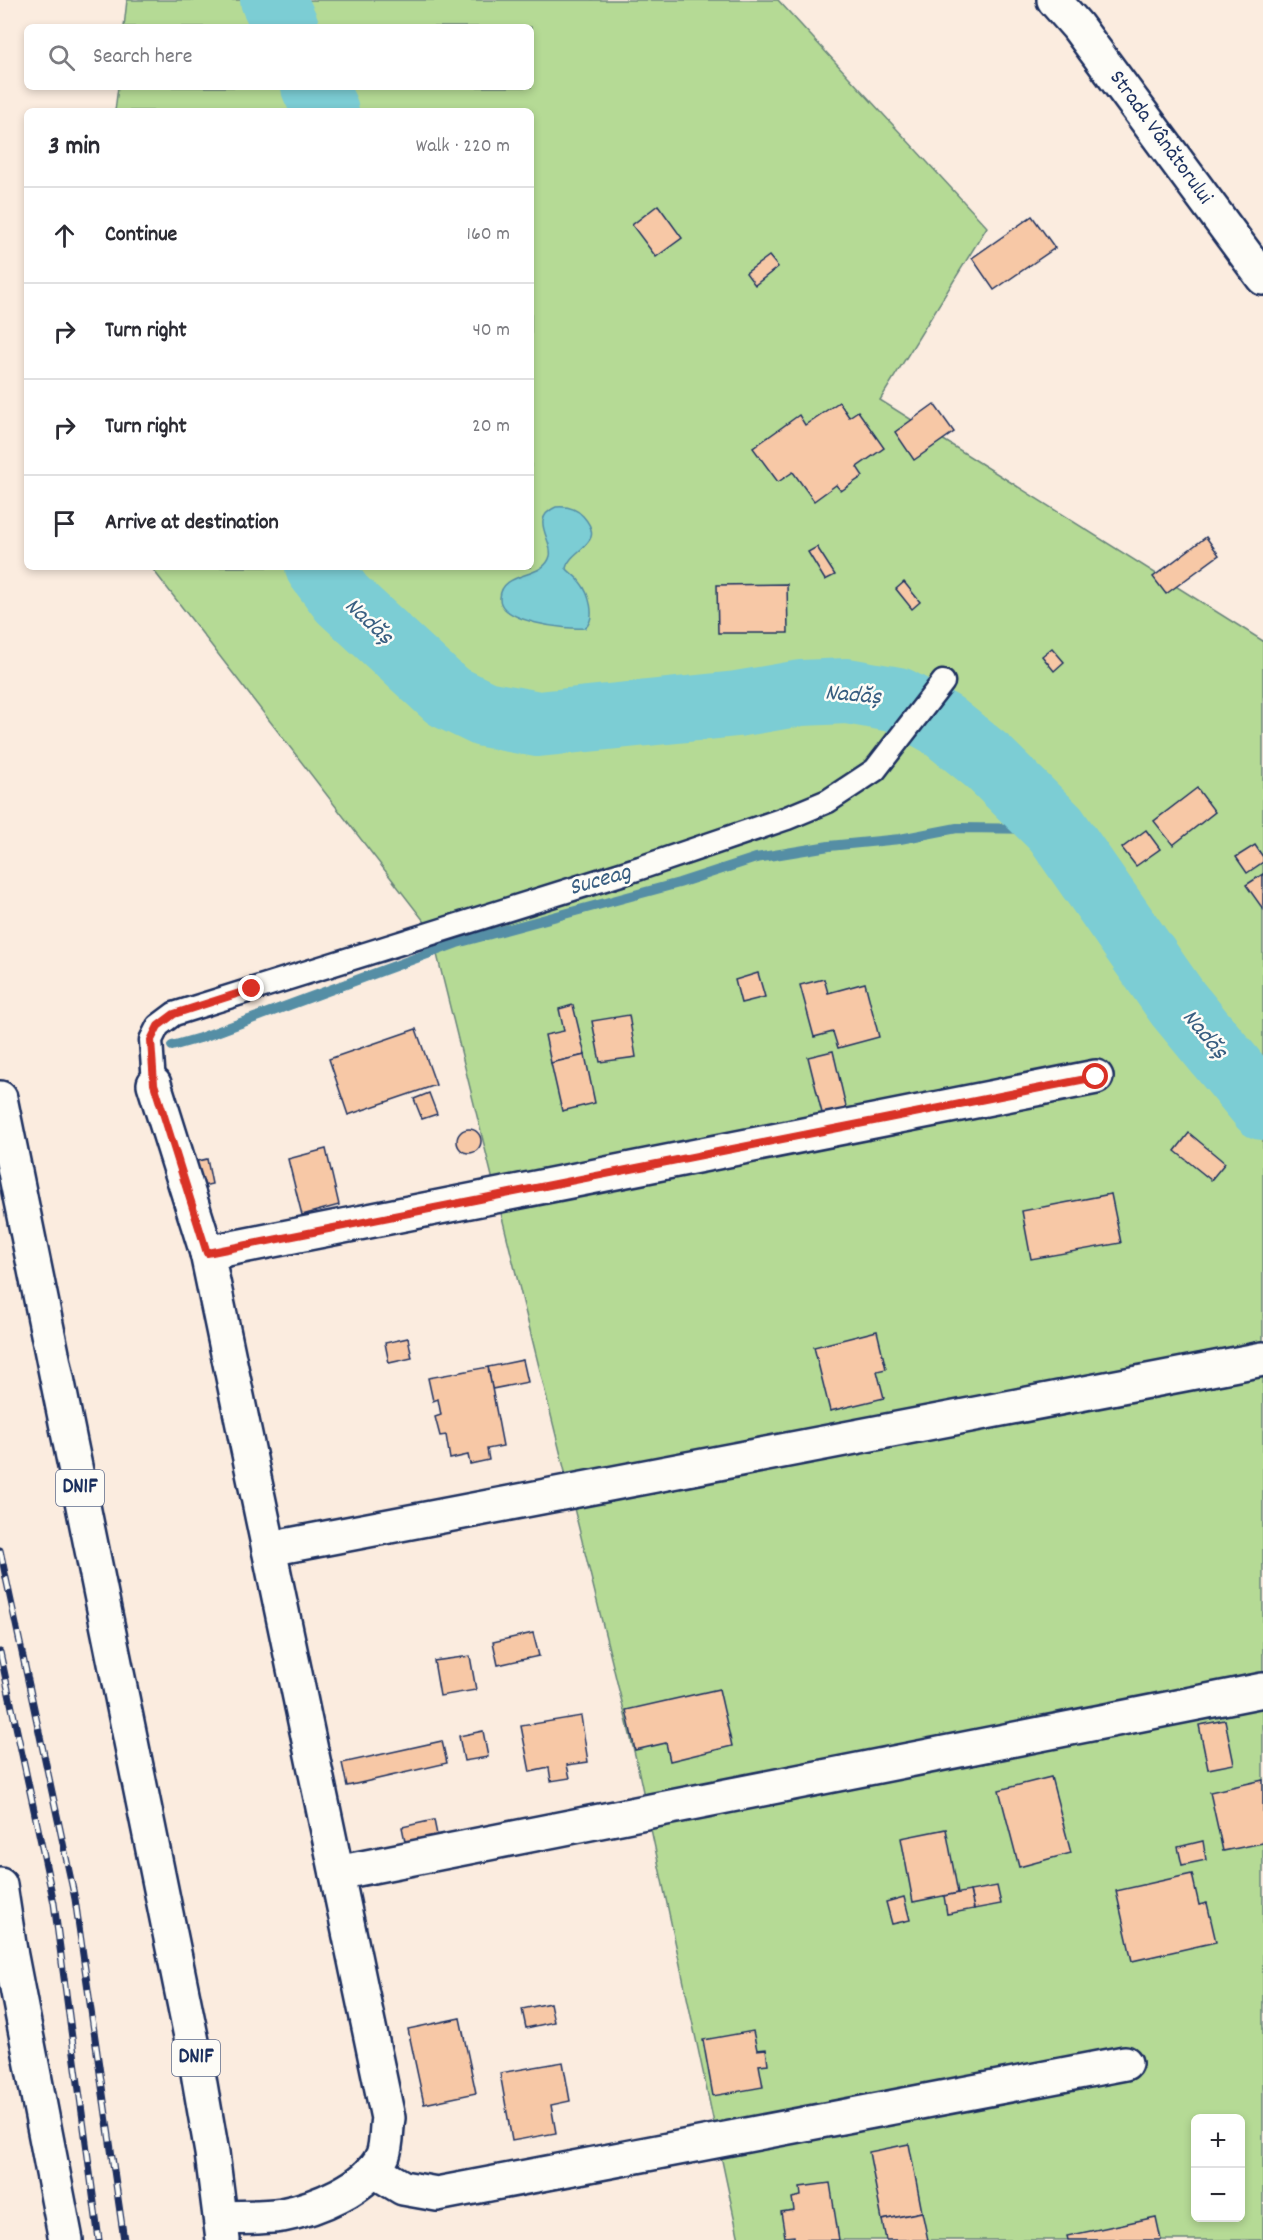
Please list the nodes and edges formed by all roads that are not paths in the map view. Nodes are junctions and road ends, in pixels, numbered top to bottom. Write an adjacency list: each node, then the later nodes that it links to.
1 (1054, 0): 2 (street, Strada Vânătorului)
2 (1263, 278)
3 (943, 682): 5 (lane)
4 (1096, 1077): 7 (street)
5 (154, 1084): 7 (street)
6 (0, 1098): 16 (street, DN1F)
7 (207, 1253): 9 (street)
8 (1263, 1359): 9 (street)
9 (269, 1549): 11 (street)
10 (1263, 1690): 11 (street)
11 (337, 1873): 15 (street)
12 (0, 1885): 13 (street)
13 (5, 1952): 17 (street)
14 (1125, 2063): 15 (street)
15 (373, 2170): 16 (street)
16 (222, 2229)
17 (66, 2240)

